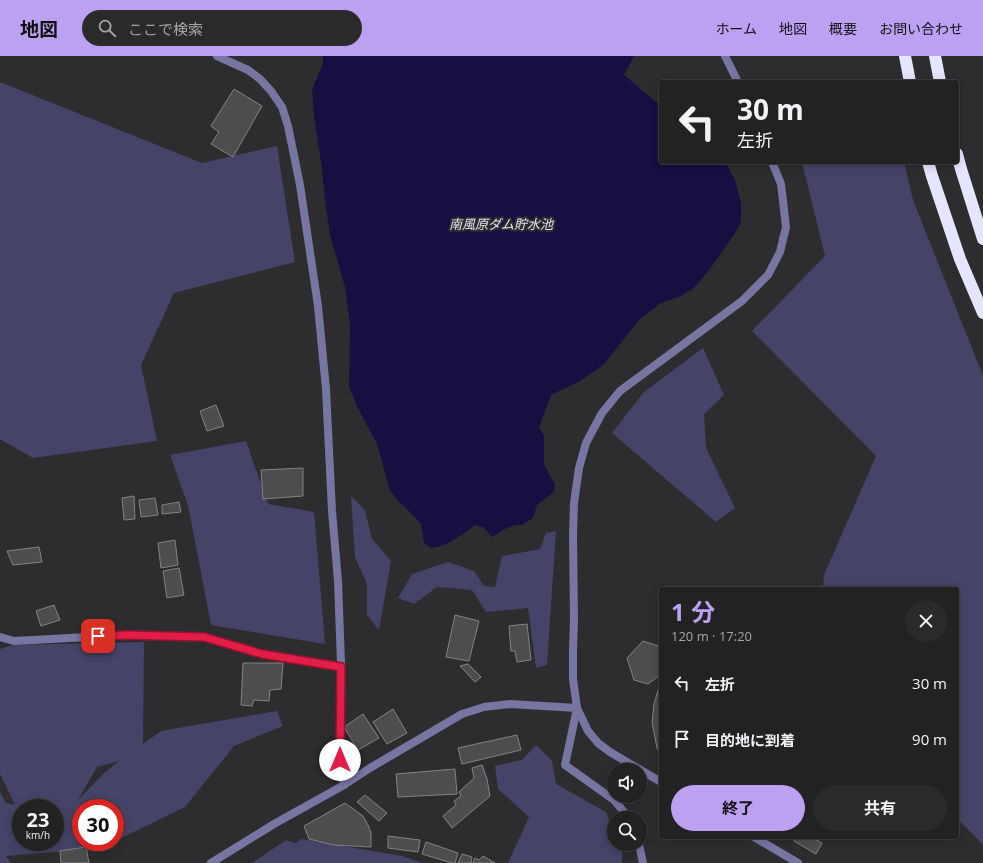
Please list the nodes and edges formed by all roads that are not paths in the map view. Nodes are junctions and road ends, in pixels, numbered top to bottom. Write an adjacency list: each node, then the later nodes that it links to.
1 (217, 56): 14 (street)
2 (725, 56): 5 (street)
3 (905, 56): 6 (highway)
4 (935, 56): 7 (highway)
5 (737, 80)
6 (910, 80)
7 (940, 80)
8 (959, 160): 11 (highway)
9 (773, 164): 15 (street)
10 (929, 164): 12 (highway)
11 (983, 238)
12 (983, 313)
13 (0, 638): 14 (street)
14 (341, 667): 17 (street)
15 (577, 708): 16 (street); 17 (street); 18 (street)
16 (659, 781)
17 (344, 785): 21 (street)
18 (624, 811)
19 (757, 839): 23 (street)
20 (640, 851): 22 (street)
21 (211, 863)
22 (643, 863)
23 (798, 863)

